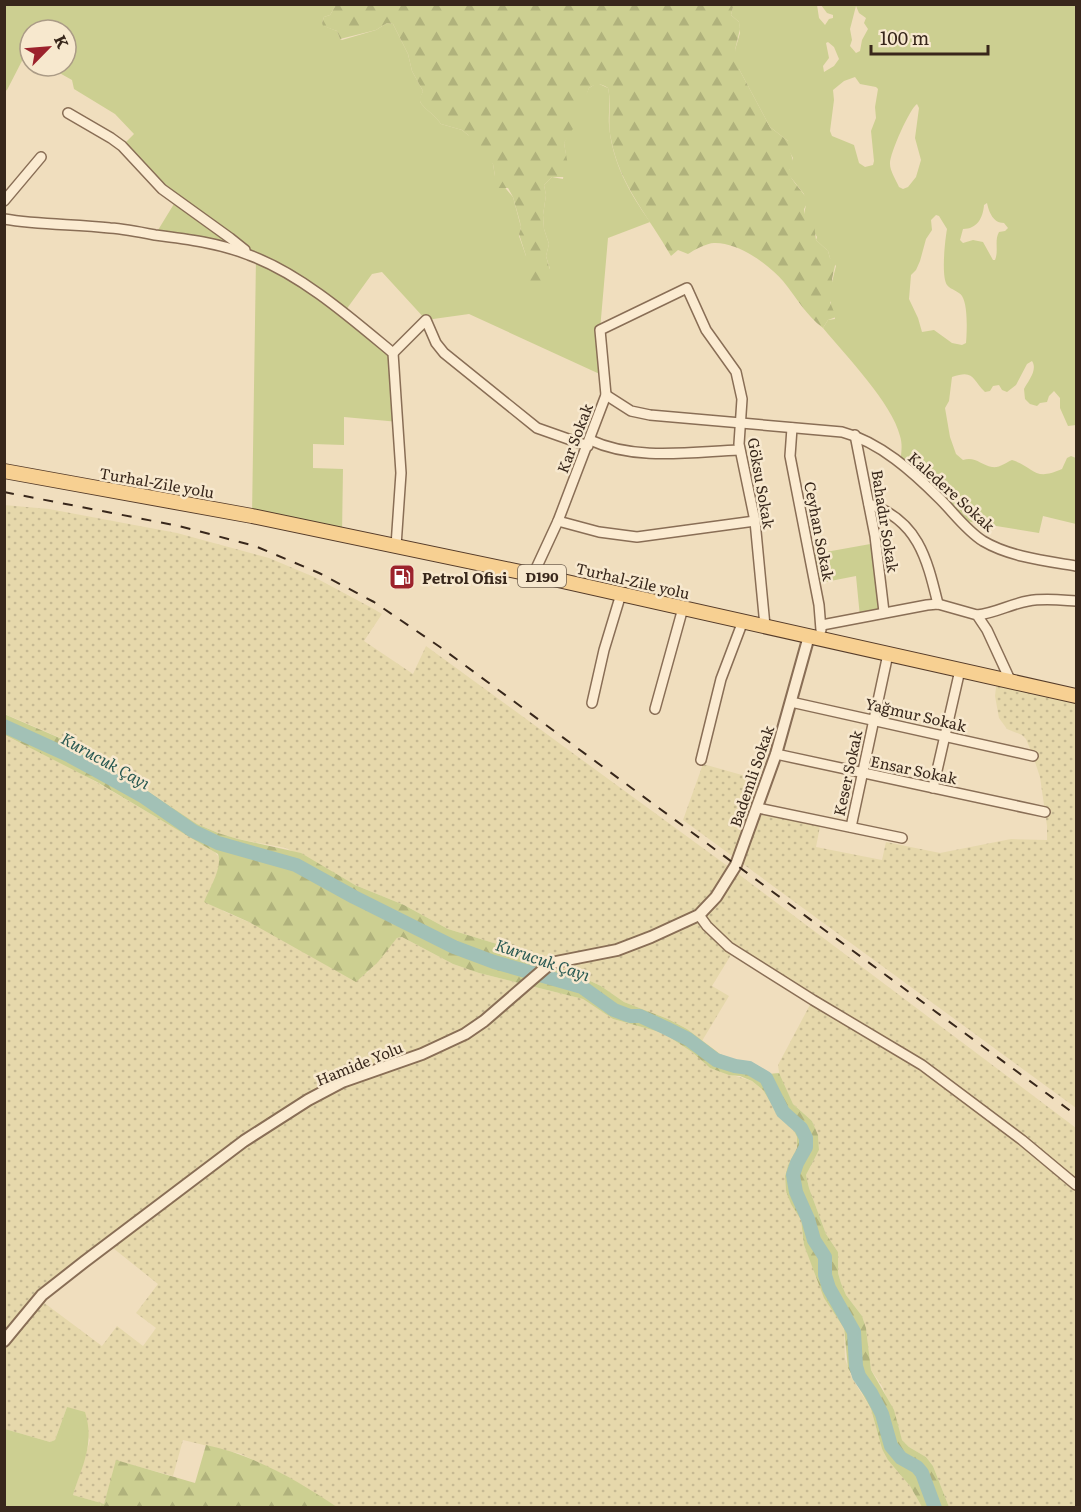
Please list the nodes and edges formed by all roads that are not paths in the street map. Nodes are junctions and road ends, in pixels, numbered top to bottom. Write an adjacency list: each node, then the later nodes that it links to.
1 (68, 113): 5 (street)
2 (41, 157): 3 (street)
3 (4, 201)
4 (4, 219): 5 (street)
5 (251, 255): 7 (street)
6 (687, 288): 8 (street, Kar Sokak); 9 (street, Göksu Sokak)
7 (393, 353): 12 (street); 18 (street)
8 (606, 395): 9 (street, Kaledere Sokak); 12 (street, Kar Sokak)
9 (740, 424): 10 (street, Kaledere Sokak); 13 (street, Göksu Sokak)
10 (792, 428): 11 (street, Kaledere Sokak); 29 (street, Ceyhan Sokak)
11 (855, 435): 15 (street, Bahadır Sokak); 19 (street, Kaledere Sokak)
12 (589, 443): 13 (street); 16 (street, Kar Sokak)
13 (739, 450): 17 (street, Göksu Sokak)
14 (4, 471): 18 (main road, Turhal-Zile yolu / D190)
15 (869, 504): 23 (street); 25 (street, Bahadır Sokak)
16 (558, 521): 17 (street); 20 (street, Kar Sokak)
17 (754, 521): 28 (street, Göksu Sokak)
18 (396, 546): 20 (main road, Turhal-Zile yolu / D190)
19 (1077, 566)
20 (533, 575): 21 (main road, Turhal-Zile yolu / D190)
21 (621, 594): 24 (main road, Turhal-Zile yolu / D190); 35 (street)
22 (1077, 601): 26 (street)
23 (938, 604): 25 (street); 26 (street)
24 (683, 608): 27 (main road, Turhal-Zile yolu / D190); 36 (street)
25 (884, 612): 29 (street)
26 (977, 615): 32 (street)
27 (743, 621): 28 (main road, Turhal-Zile yolu / D190); 41 (street)
28 (765, 626): 29 (main road, Turhal-Zile yolu / D190)
29 (817, 633): 30 (main road, Turhal-Zile yolu / D190); 34 (street, Bademli Sokak)
30 (888, 654): 31 (main road, Turhal-Zile yolu / D190); 37 (street, Keser Sokak)
31 (960, 670): 32 (main road, Turhal-Zile yolu / D190); 38 (street)
32 (1011, 682): 33 (main road, Turhal-Zile yolu / D190)
33 (1077, 696)
34 (791, 702): 37 (street, Yağmur Sokak); 39 (street, Bademli Sokak)
35 (592, 703)
36 (655, 709)
37 (874, 720): 38 (street, Yağmur Sokak); 42 (street, Keser Sokak)
38 (945, 736): 40 (street, Yağmur Sokak); 43 (street)
39 (777, 754): 42 (street, Ensar Sokak); 44 (street, Bademli Sokak)
40 (1033, 756)
41 (701, 760)
42 (863, 773): 43 (street, Ensar Sokak); 46 (street, Keser Sokak)
43 (933, 788): 45 (street, Ensar Sokak)
44 (758, 808): 46 (street); 48 (street, Bademli Sokak)
45 (1045, 812)
46 (851, 827): 47 (street)
47 (902, 838)
48 (699, 915): 49 (street); 50 (street, Hamide Yolu)
49 (1077, 1185)
50 (4, 1341)

